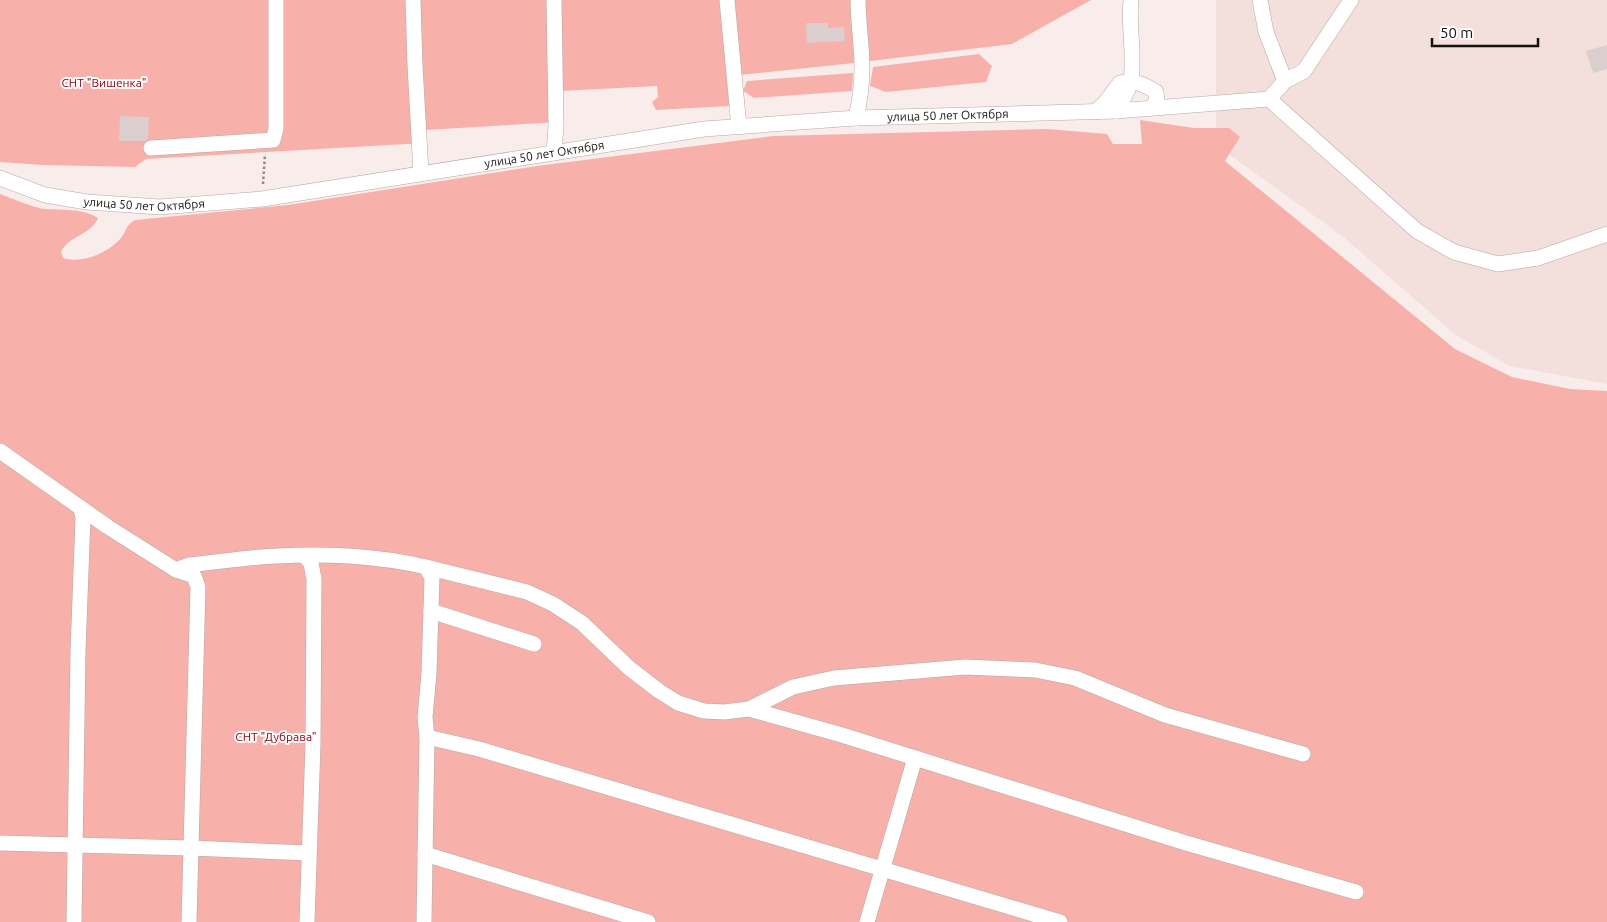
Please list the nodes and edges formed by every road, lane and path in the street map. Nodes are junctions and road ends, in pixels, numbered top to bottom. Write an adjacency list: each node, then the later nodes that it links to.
1 (276, 0): 17 (street)
2 (413, 0): 20 (street)
3 (554, 0): 19 (street)
4 (727, 0): 16 (street)
5 (858, 0): 15 (street)
6 (1131, 0): 9 (street)
7 (1260, 0): 10 (street)
8 (1351, 0): 10 (street)
9 (1131, 81): 12 (street); 13 (street); 14 (street)
10 (1285, 82): 11 (street)
11 (1269, 99): 12 (street, улица 50 лет Октября); 23 (street)
12 (1149, 109): 13 (street, улица 50 лет Октября)
13 (1116, 111): 14 (street, улица 50 лет Октября)
14 (1094, 112): 15 (street, улица 50 лет Октября)
15 (856, 118): 16 (street, улица 50 лет Октября)
16 (739, 126): 19 (street, улица 50 лет Октября)
17 (266, 140): 18 (street); 22 (path)
18 (151, 148)
19 (554, 153): 20 (street, улица 50 лет Октября)
20 (421, 173): 22 (street, улица 50 лет Октября)
21 (0, 178): 22 (street, улица 50 лет Октября)
22 (262, 199)
23 (1607, 234)
24 (0, 451): 25 (street)
25 (81, 508): 28 (street); 36 (street)
26 (305, 556): 27 (street); 28 (street); 38 (street)
27 (426, 568): 29 (street); 31 (street)
28 (176, 570): 37 (street)
29 (431, 611): 30 (street); 32 (street)
30 (534, 644)
31 (749, 709): 33 (street); 34 (street)
32 (427, 737): 39 (street); 40 (street)
33 (1303, 754)
34 (914, 758): 40 (street); 41 (street)
35 (0, 844): 36 (street)
36 (76, 846): 37 (street); 42 (street)
37 (190, 848): 38 (street); 43 (street)
38 (308, 853): 44 (street)
39 (424, 854): 45 (street); 46 (street)
40 (883, 870): 47 (street); 48 (street)
41 (1356, 892)
42 (74, 922)
43 (189, 922)
44 (307, 922)
45 (424, 922)
46 (648, 922)
47 (867, 922)
48 (1060, 922)

